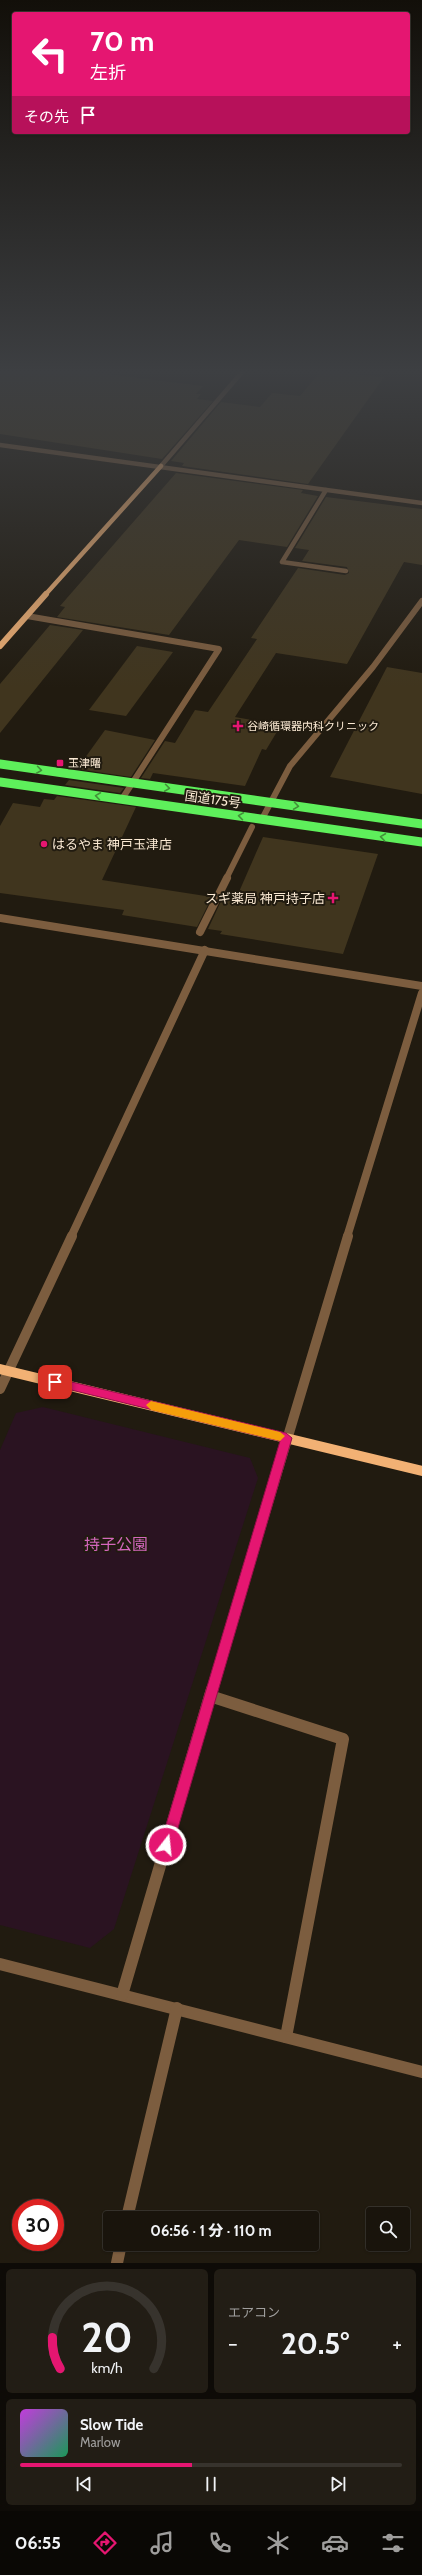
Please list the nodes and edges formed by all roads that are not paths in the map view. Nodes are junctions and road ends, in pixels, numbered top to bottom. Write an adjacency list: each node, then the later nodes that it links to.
1 (152, 477): 7 (street)
2 (234, 477): 3 (street)
3 (326, 490): 4 (street); 5 (street)
4 (422, 503)
5 (346, 571)
6 (422, 601): 13 (street)
7 (27, 616): 8 (street); 11 (street)
8 (0, 646)
9 (0, 764): 11 (highway, 国道175号, one-way to 11)
10 (0, 782): 12 (highway, 国道175号, one-way to 10)
11 (132, 783): 12 (street); 13 (highway, 国道175号, one-way to 13)
12 (122, 799): 14 (highway, 国道175号, one-way to 12)
13 (272, 803): 14 (street); 15 (highway, 国道175号, one-way to 15)
14 (262, 819): 17 (highway, 国道175号, one-way to 14)
15 (422, 824)
16 (252, 826): 19 (street)
17 (422, 842)
18 (0, 918): 20 (street)
19 (200, 932)
20 (205, 950): 21 (street); 23 (street)
21 (422, 986)
22 (422, 993): 25 (street)
23 (4, 1370): 24 (street); 25 (street)
24 (0, 1389)
25 (286, 1438): 26 (street); 27 (street)
26 (422, 1470)
27 (210, 1696): 29 (street); 31 (street)
28 (0, 1964): 29 (street)
29 (122, 1994): 30 (street)
30 (177, 2008): 31 (street); 33 (street)
31 (286, 2037): 32 (street)
32 (422, 2072)
33 (130, 2211)
34 (120, 2251): 35 (street)
35 (117, 2263)

